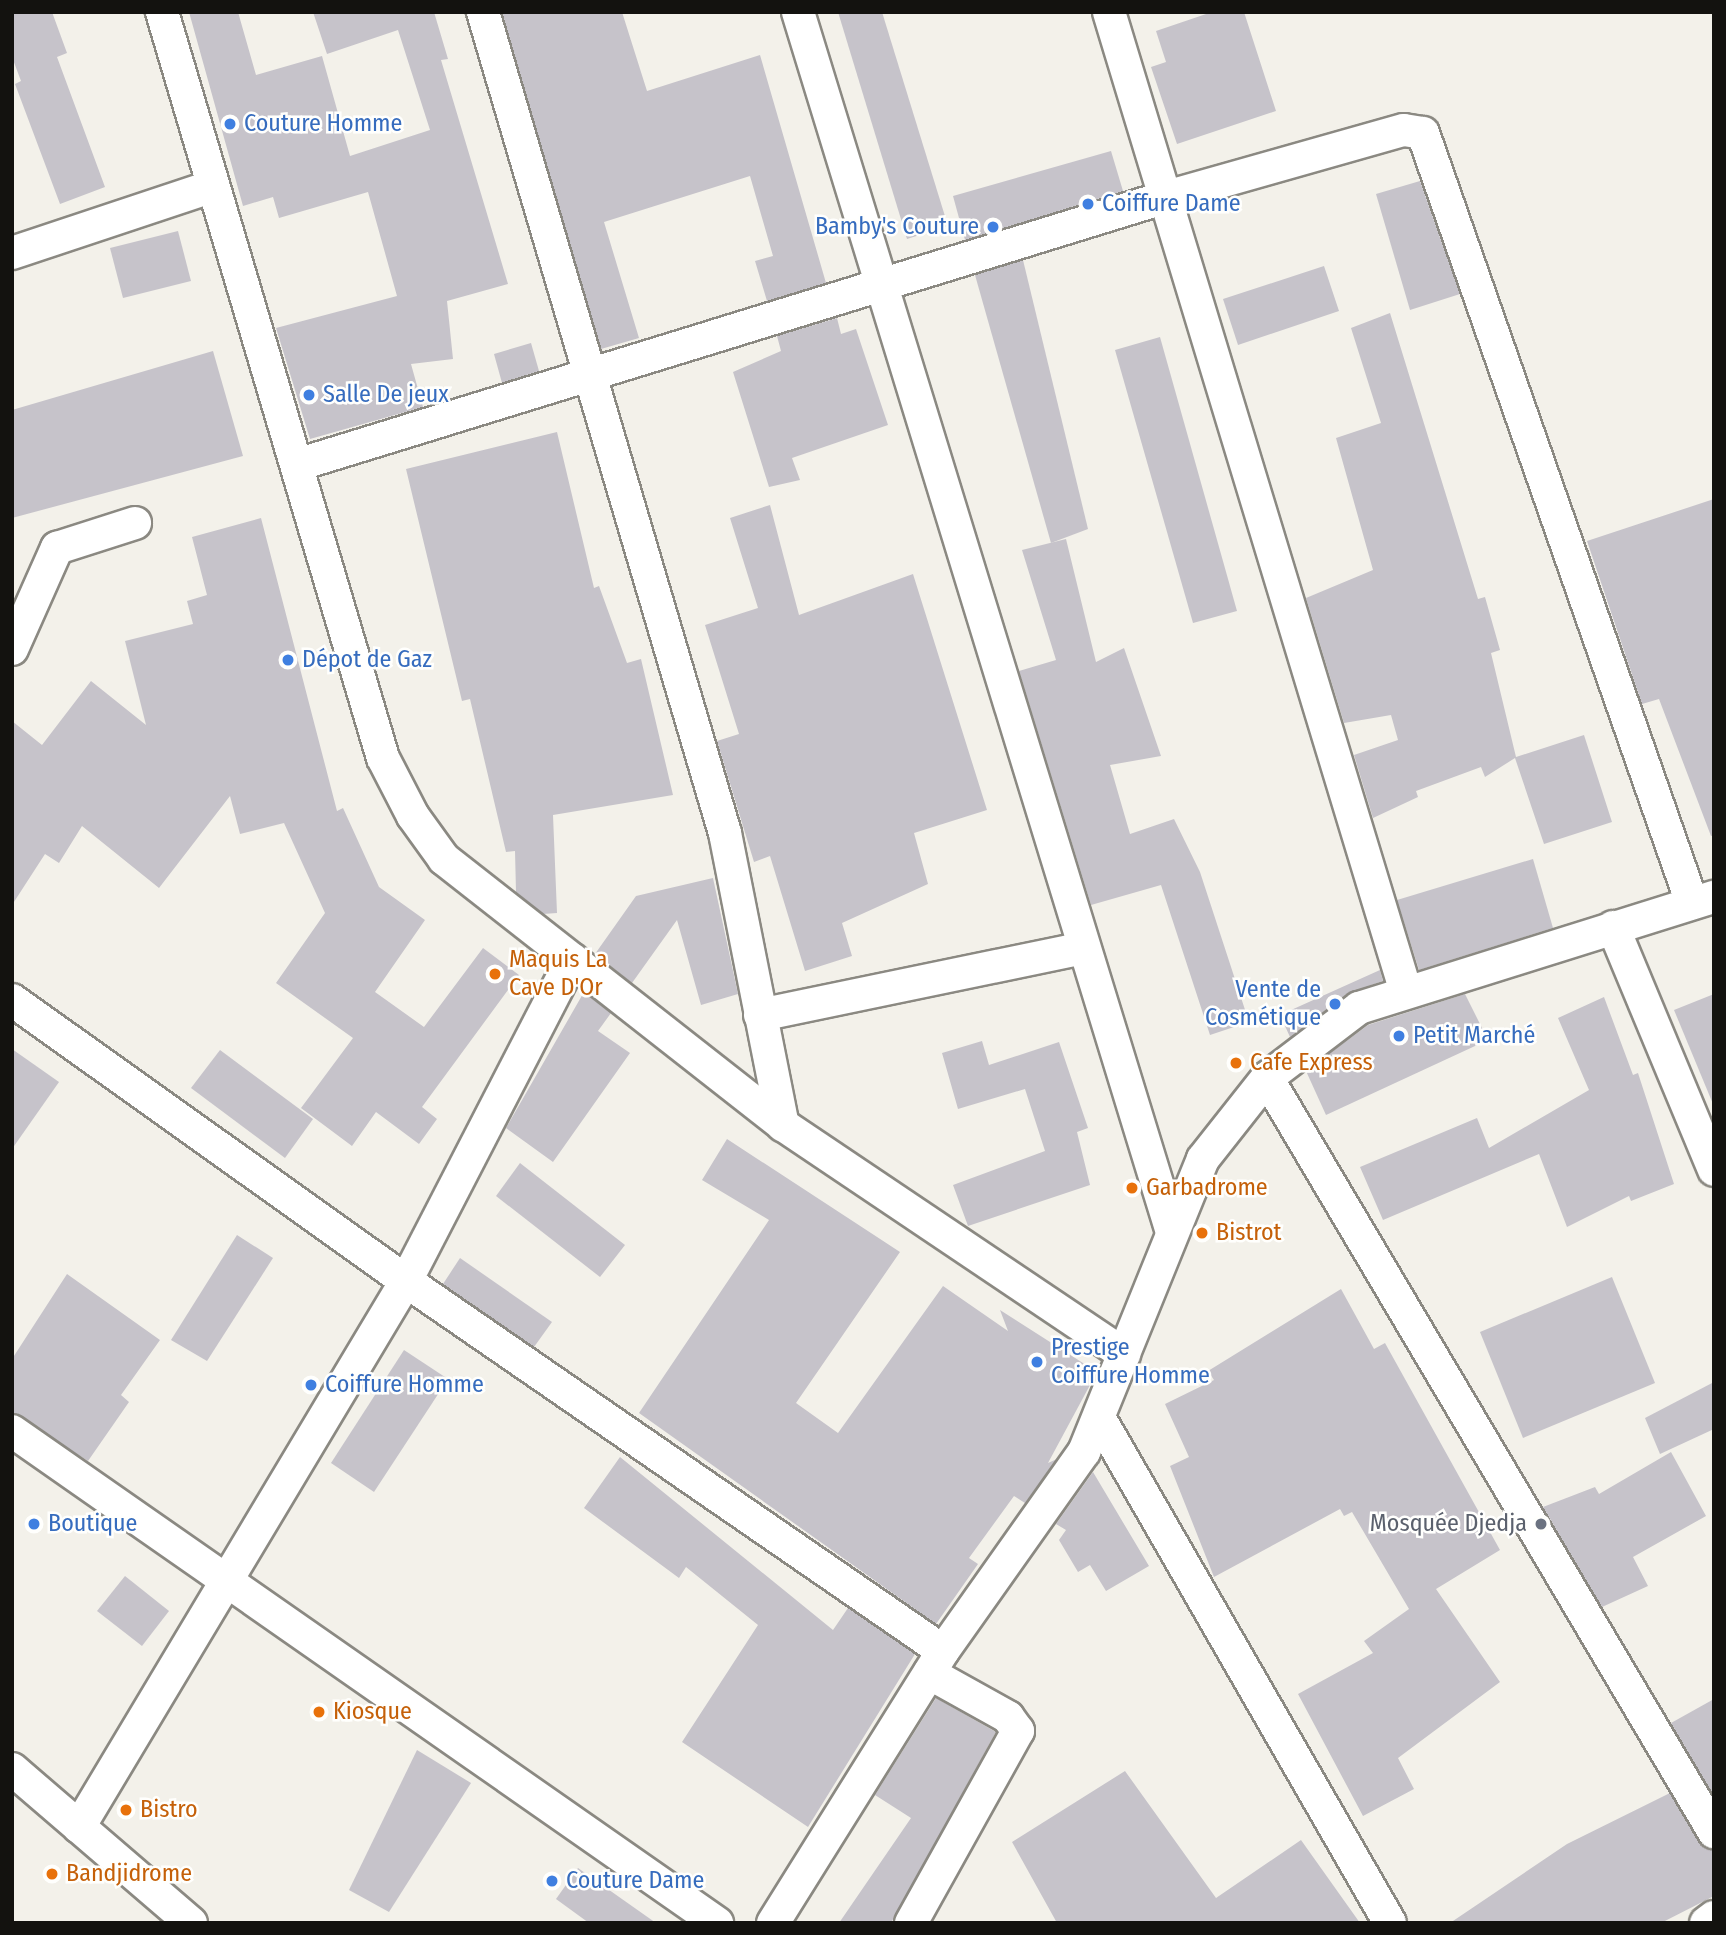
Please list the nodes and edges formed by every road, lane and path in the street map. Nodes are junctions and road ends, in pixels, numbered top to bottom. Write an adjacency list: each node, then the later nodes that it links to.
1 (162, 12): 5 (street)
2 (483, 12): 9 (street)
3 (798, 12): 8 (street)
4 (1109, 12): 6 (street)
5 (213, 186): 7 (street); 10 (street)
6 (1163, 198): 8 (street); 13 (street); 17 (street)
7 (12, 253)
8 (882, 284): 9 (street); 15 (street)
9 (592, 379): 10 (street); 19 (street)
10 (300, 464): 16 (street)
11 (135, 523): 12 (street)
12 (12, 649)
13 (1703, 900): 14 (street)
14 (1613, 927): 17 (street); 22 (street)
15 (1083, 948): 19 (street); 23 (street)
16 (572, 960): 21 (street); 24 (street)
17 (1406, 992): 20 (street)
18 (12, 1000): 24 (street)
19 (760, 1016): 21 (street)
20 (1267, 1078): 23 (street); 32 (street)
21 (783, 1125): 25 (street)
22 (1714, 1170)
23 (1172, 1232): 25 (street)
24 (406, 1281): 28 (street); 29 (street)
25 (1124, 1354): 26 (street)
26 (1101, 1421): 29 (street); 38 (street)
27 (12, 1430): 28 (street)
28 (232, 1581): 31 (street); 35 (street)
29 (936, 1662): 36 (street); 37 (street)
30 (12, 1769): 31 (street)
31 (79, 1827): 34 (street)
32 (1714, 1832)
33 (1714, 1917): 39 (street)
34 (191, 1923)
35 (717, 1923)
36 (773, 1923)
37 (911, 1923)
38 (1390, 1923)
39 (1706, 1923)

